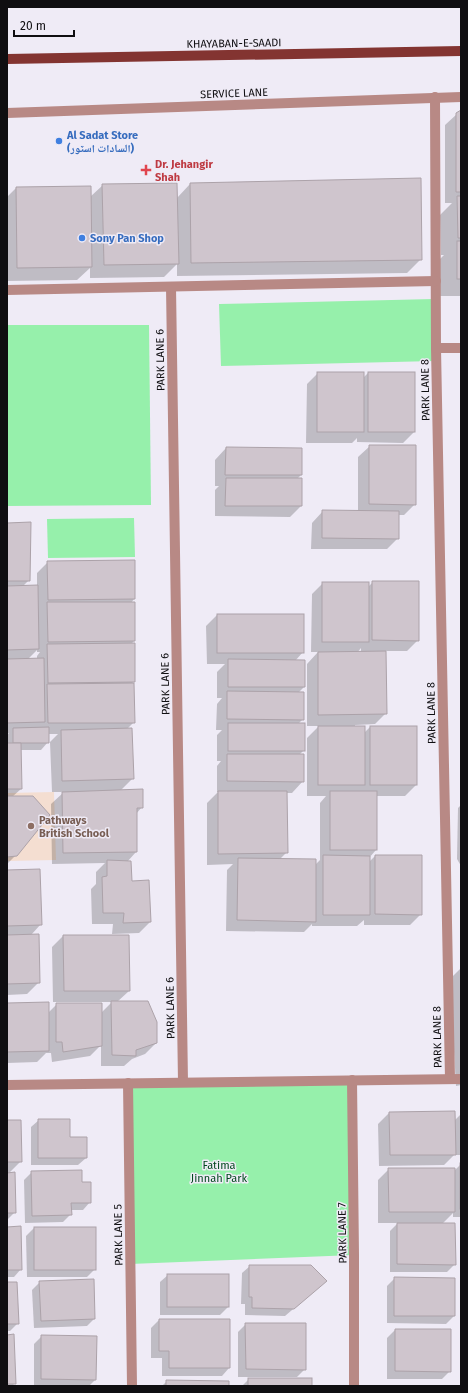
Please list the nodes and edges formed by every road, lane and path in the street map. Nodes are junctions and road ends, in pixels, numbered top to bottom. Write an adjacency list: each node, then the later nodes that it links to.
1 (461, 51): 2 (main road, KHAYABAN-E-SAADI)
2 (7, 59)
3 (435, 97): 4 (street, SERVICE LANE); 5 (street, SERVICE LANE); 6 (street)
4 (461, 97)
5 (7, 113)
6 (436, 281): 7 (street); 9 (street, PARK LANE 8)
7 (171, 287): 8 (street); 14 (street, PARK LANE 6)
8 (7, 290)
9 (436, 348): 10 (street); 11 (street, PARK LANE 8)
10 (461, 348)
11 (450, 1079): 12 (street); 13 (street)
12 (461, 1079)
13 (352, 1080): 14 (street); 18 (street, PARK LANE 7)
14 (183, 1082): 15 (street)
15 (128, 1083): 16 (street); 17 (street, PARK LANE 5)
16 (7, 1085)
17 (132, 1386)
18 (354, 1386)

